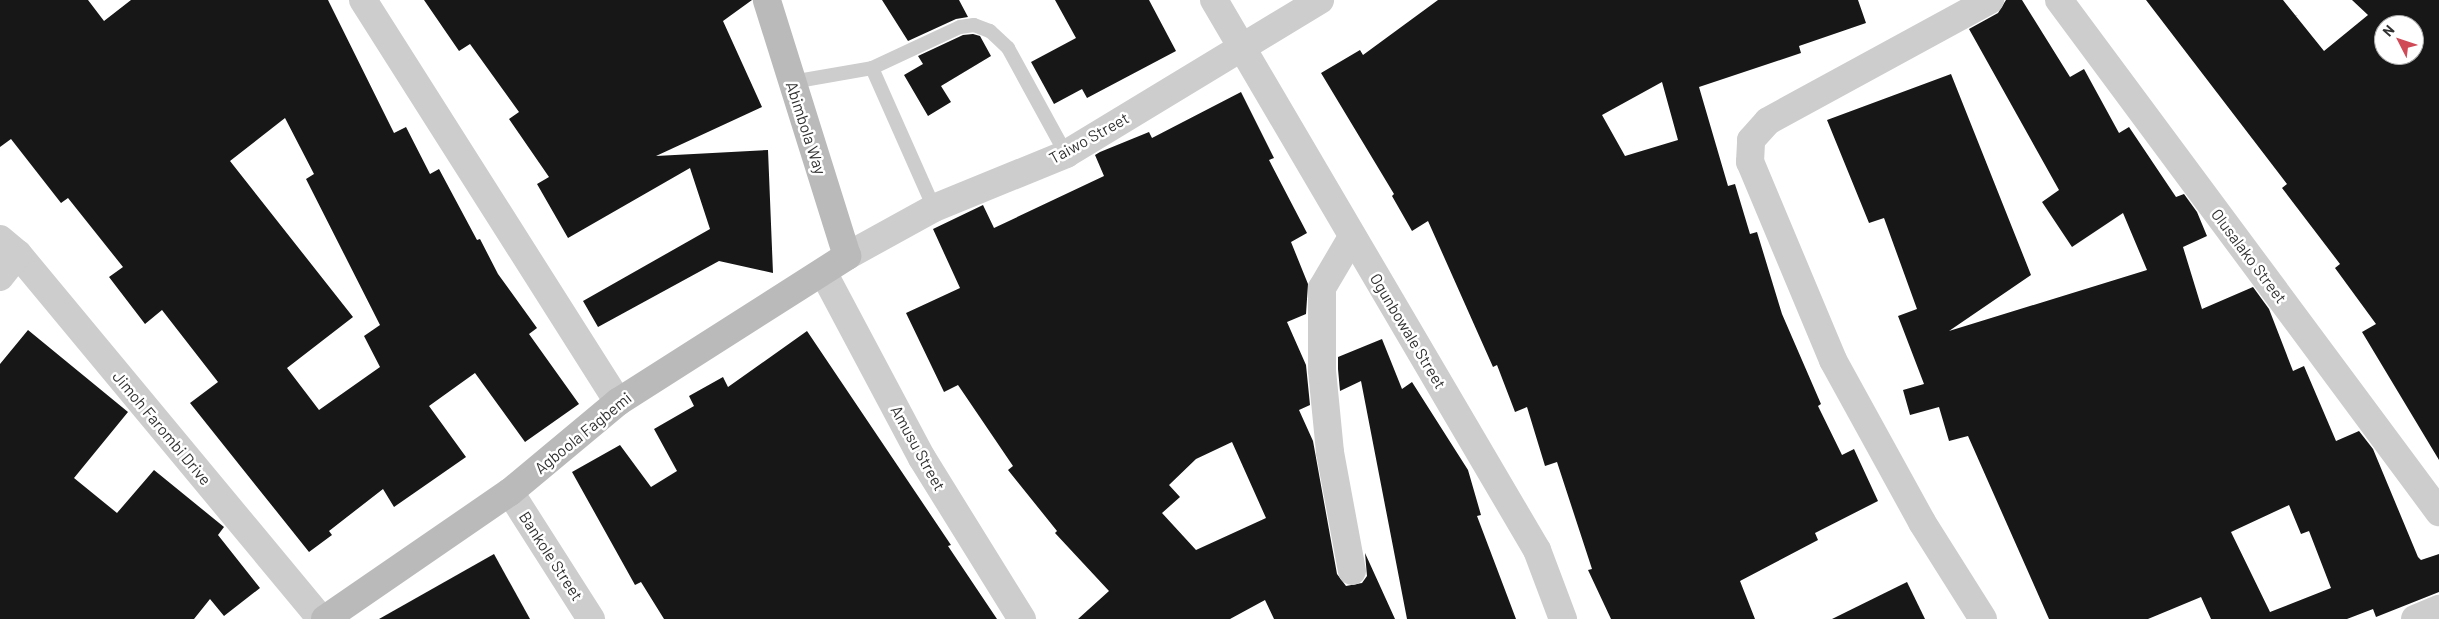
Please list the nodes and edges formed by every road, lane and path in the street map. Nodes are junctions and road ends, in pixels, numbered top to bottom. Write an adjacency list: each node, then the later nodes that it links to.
1 (363, 0): 17 (street)
2 (767, 0): 9 (street, Abimbola Way)
3 (1214, 0): 7 (street, Ogunbowale Street)
4 (1320, 0): 7 (street, Taiwo Street)
5 (1990, 0): 28 (street)
6 (2059, 0): 18 (street, Olusalako Street)
7 (1242, 49): 10 (street, Taiwo Street); 12 (street, Ogunbowale Street)
8 (872, 68): 9 (lane); 10 (lane); 11 (lane)
9 (792, 82): 14 (street, Abimbola Way)
10 (1066, 154): 11 (street, Taiwo Street)
11 (934, 208): 14 (street, Taiwo Street)
12 (1352, 237): 21 (street); 27 (street, Ogunbowale Street)
13 (9, 247): 16 (street); 23 (street, Jimoh Farombi Drive)
14 (847, 256): 15 (street, Agboola Fagbemi)
15 (823, 272): 17 (street, Agboola Fagbemi); 26 (street, Amusu Street)
16 (0, 277)
17 (618, 402): 19 (street, Agboola Fagbemi)
18 (2430, 482): 20 (street, Olusalako Street)
19 (510, 492): 24 (street, Agboola Fagbemi); 25 (street, Bankole Street)
20 (2439, 512)
21 (1352, 570)
22 (2439, 609): 29 (street)
23 (321, 619)
24 (325, 619)
25 (591, 619)
26 (1022, 619)
27 (1562, 619)
28 (1983, 619)
29 (2415, 619)

